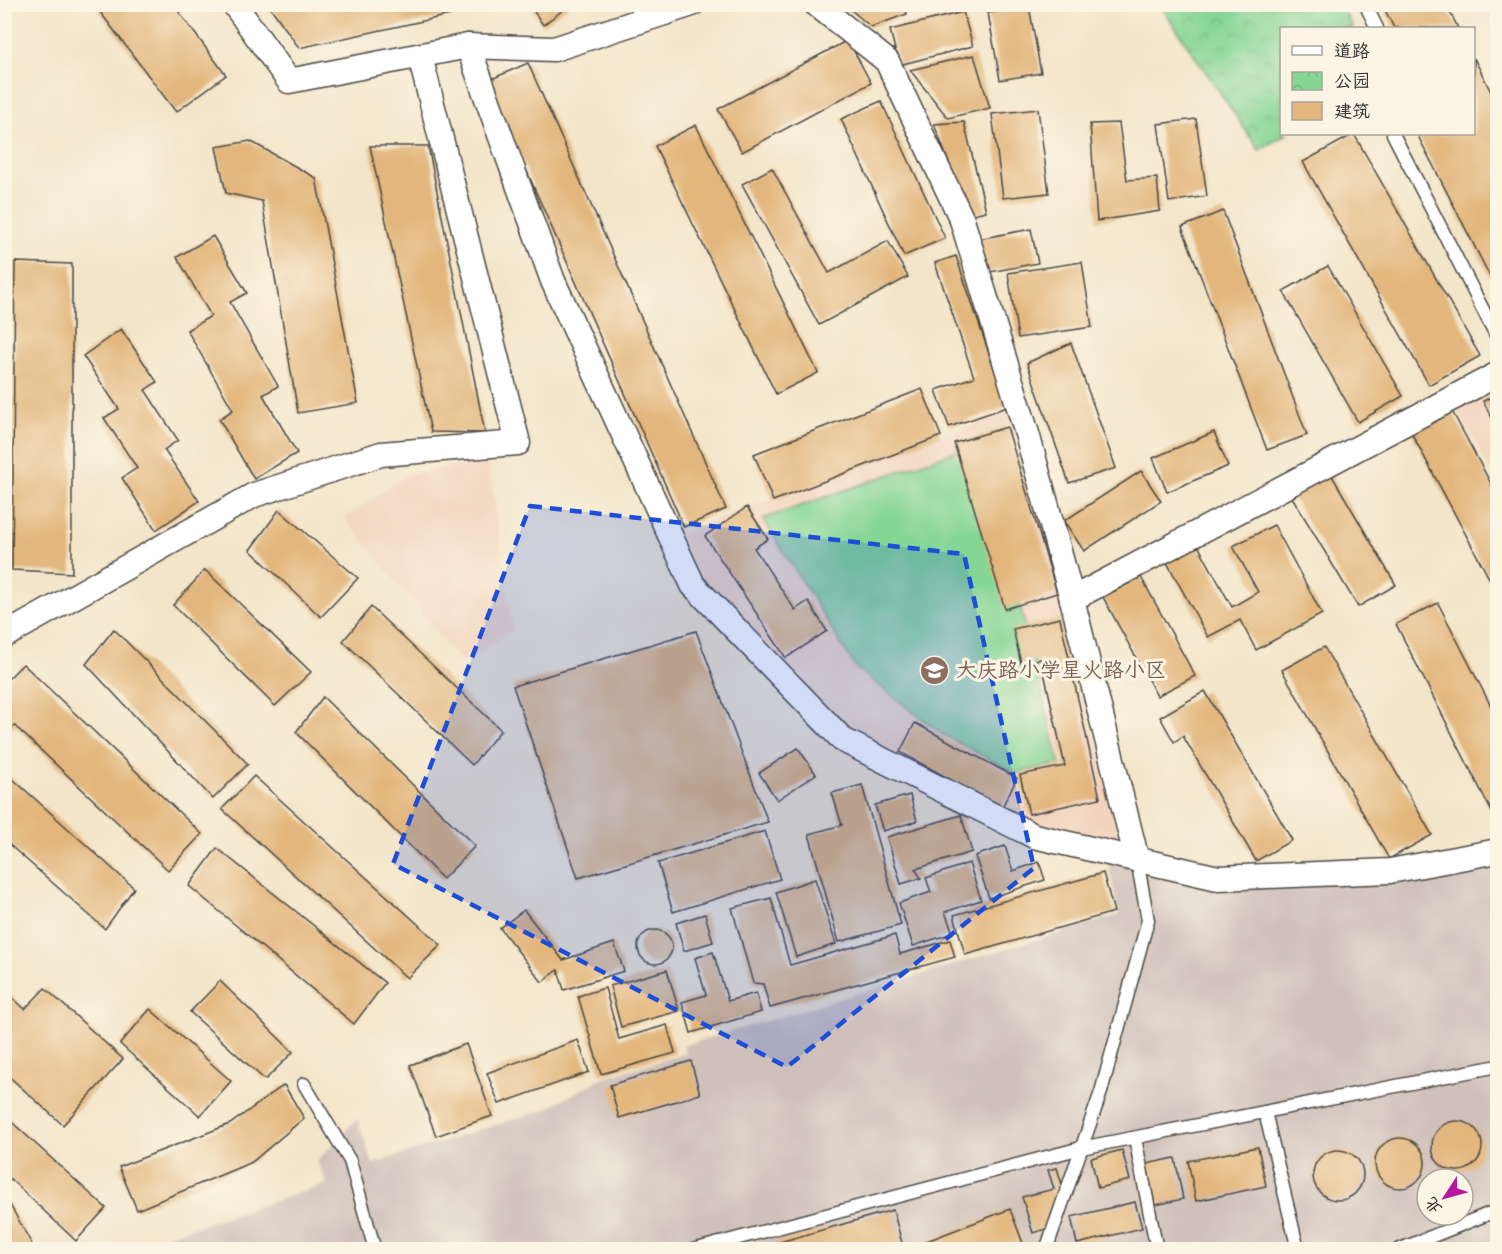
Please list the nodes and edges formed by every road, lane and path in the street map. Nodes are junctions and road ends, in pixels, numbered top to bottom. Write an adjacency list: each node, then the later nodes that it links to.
1 (234, 4): 7 (street)
2 (692, 4): 6 (street)
3 (816, 4): 11 (street)
4 (1365, 4): 5 (lane)
5 (1376, 27)
6 (468, 46): 7 (street); 14 (street)
7 (420, 56): 12 (street)
8 (1394, 135): 9 (lane)
9 (1497, 339)
10 (1497, 374): 11 (street)
11 (1071, 599): 14 (street)
12 (4, 636)
13 (1497, 851): 14 (street)
14 (1137, 860): 19 (lane)
15 (1497, 1066): 17 (lane)
16 (304, 1084): 21 (lane)
17 (1265, 1112): 18 (lane); 25 (lane)
18 (1135, 1138): 19 (lane); 24 (lane)
19 (1081, 1148): 22 (lane); 23 (lane)
20 (1497, 1210): 26 (lane)
21 (375, 1250)
22 (693, 1250)
23 (1046, 1250)
24 (1157, 1250)
25 (1298, 1250)
26 (1398, 1250)

